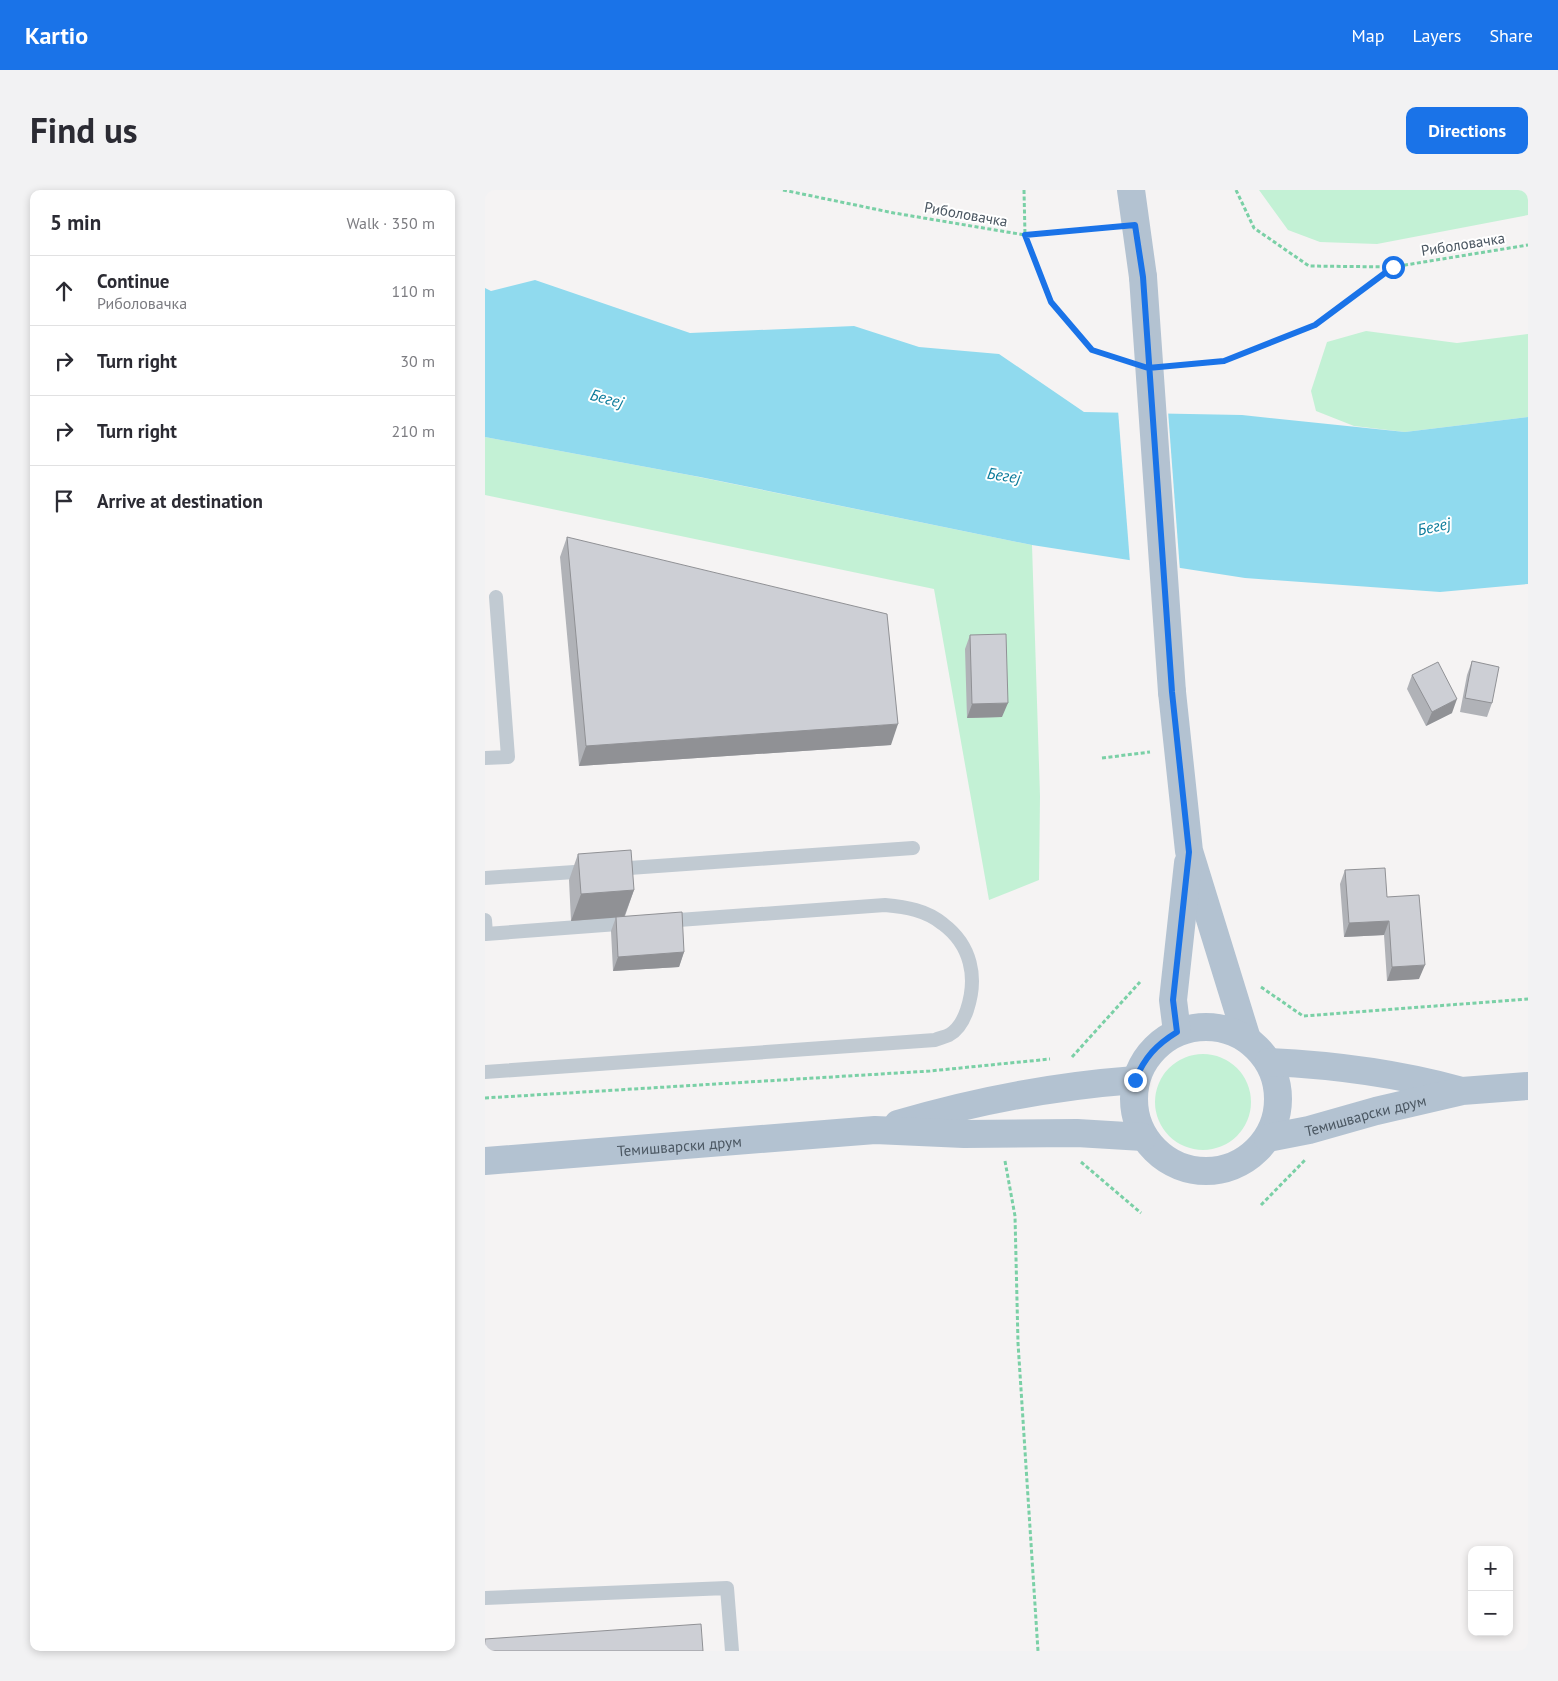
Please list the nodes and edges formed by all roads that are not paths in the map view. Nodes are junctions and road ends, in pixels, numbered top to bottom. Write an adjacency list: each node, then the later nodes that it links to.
1 (1131, 190): 5 (main road, bridge)
2 (496, 597): 3 (lane)
3 (485, 758)
4 (913, 848): 6 (lane)
5 (1189, 852): 8 (main road); 9 (main road)
6 (485, 878)
7 (485, 920): 11 (lane)
8 (1177, 1032): 9 (main road); 12 (main road)
9 (1247, 1039): 10 (main road)
10 (1269, 1062): 14 (main road, Темишварски друм); 17 (main road)
11 (485, 1072)
12 (1135, 1080): 15 (main road, Темишварски друм); 16 (main road)
13 (1528, 1086): 14 (main road, Темишварски друм)
14 (1462, 1090): 17 (main road, Темишварски друм)
15 (875, 1130): 16 (main road, Темишварски друм); 18 (main road, Темишварски друм)
16 (1143, 1137): 17 (main road)
17 (1267, 1138)
18 (485, 1161)
19 (485, 1598): 20 (lane)
20 (731, 1651)

